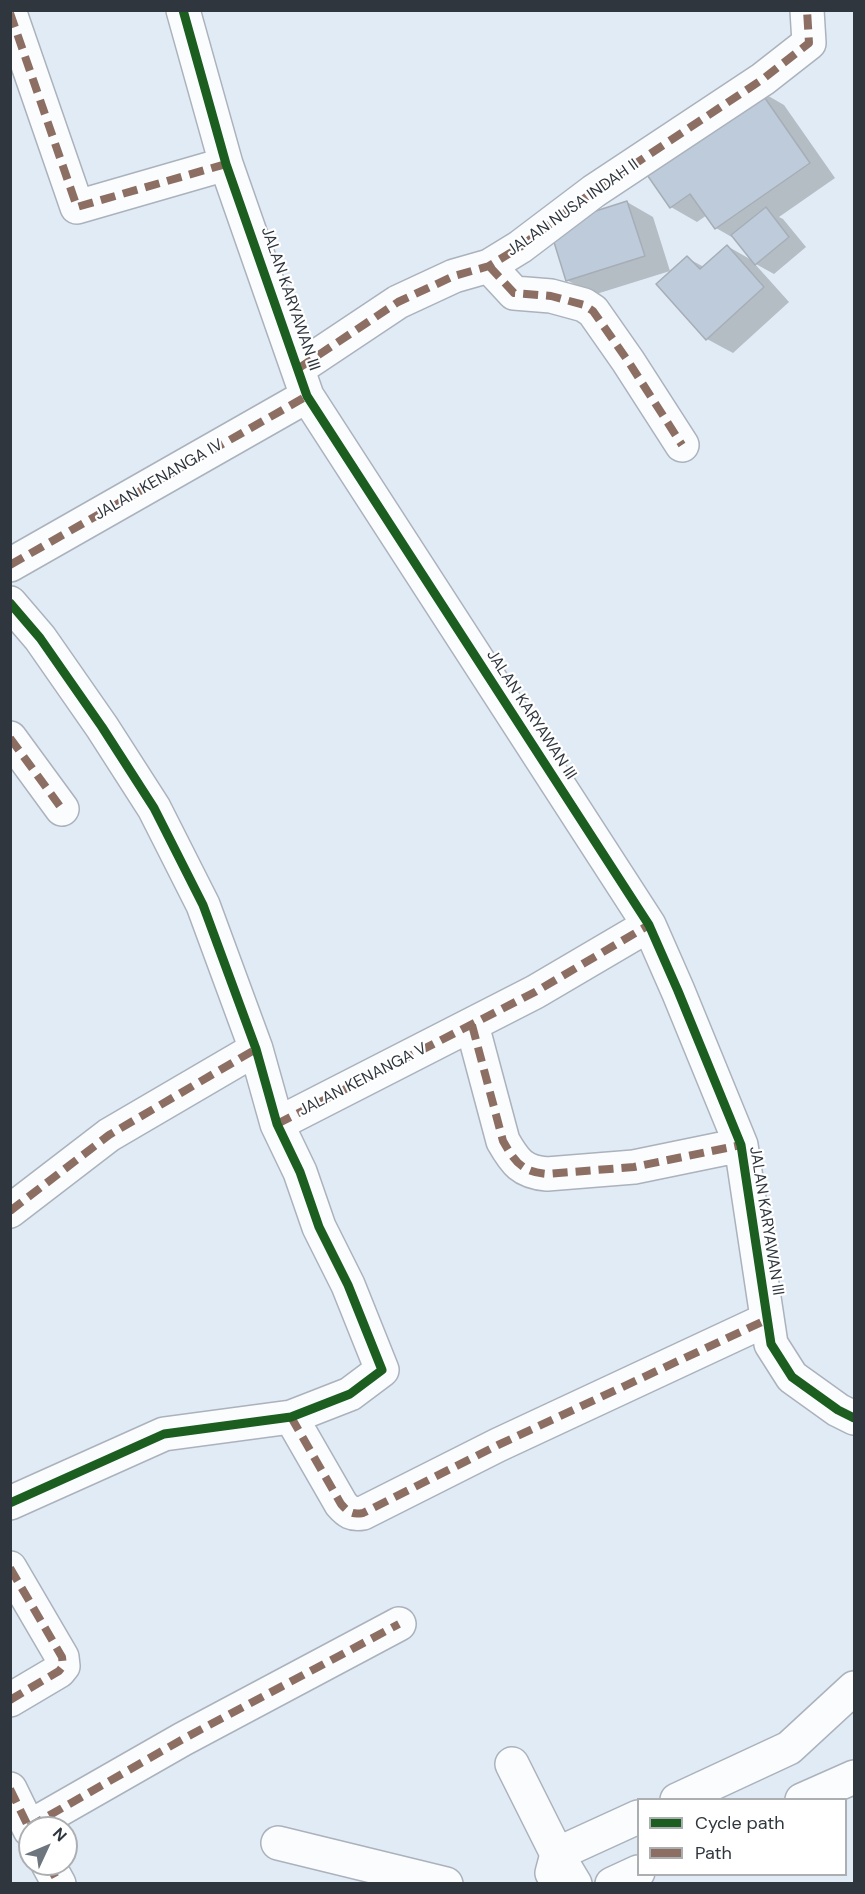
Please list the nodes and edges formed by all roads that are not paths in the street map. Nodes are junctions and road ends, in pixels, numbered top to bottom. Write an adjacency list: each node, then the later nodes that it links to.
1 (183, 10): 4 (street, JALAN KARYAWAN III)
2 (807, 10): 5 (street, JALAN NUSA INDAH II)
3 (10, 13): 4 (street)
4 (226, 164): 6 (street, JALAN KARYAWAN III)
5 (489, 266): 6 (street, JALAN NUSA INDAH II); 7 (street)
6 (303, 382): 8 (street, JALAN KENANGA IV); 12 (street, JALAN KARYAWAN III)
7 (682, 445)
8 (10, 565)
9 (10, 603): 14 (street, JALAN KENANGA V)
10 (10, 738): 11 (street)
11 (62, 809)
12 (649, 925): 13 (street, JALAN KENANGA V); 16 (street, JALAN KARYAWAN III)
13 (472, 1025): 15 (street, JALAN KENANGA V); 16 (street)
14 (256, 1050): 15 (street, JALAN KENANGA V); 17 (street)
15 (277, 1124): 19 (street)
16 (741, 1145): 18 (street, JALAN KARYAWAN III)
17 (10, 1211)
18 (766, 1320): 19 (street); 20 (street, JALAN KARYAWAN III)
19 (291, 1417): 21 (street)
20 (855, 1418)
21 (10, 1503)
22 (10, 1568): 25 (street)
23 (399, 1624): 32 (street)
24 (855, 1688): 29 (street)
25 (10, 1700)
26 (512, 1764): 35 (street)
27 (855, 1777): 30 (street)
28 (10, 1789): 31 (street)
29 (681, 1798)
30 (807, 1798)
31 (23, 1816)
32 (51, 1816)
33 (637, 1818): 35 (street)
34 (278, 1843): 37 (street)
35 (553, 1869): 38 (street)
36 (637, 1873): 39 (street)
37 (446, 1884)
38 (575, 1884)
39 (612, 1884)

